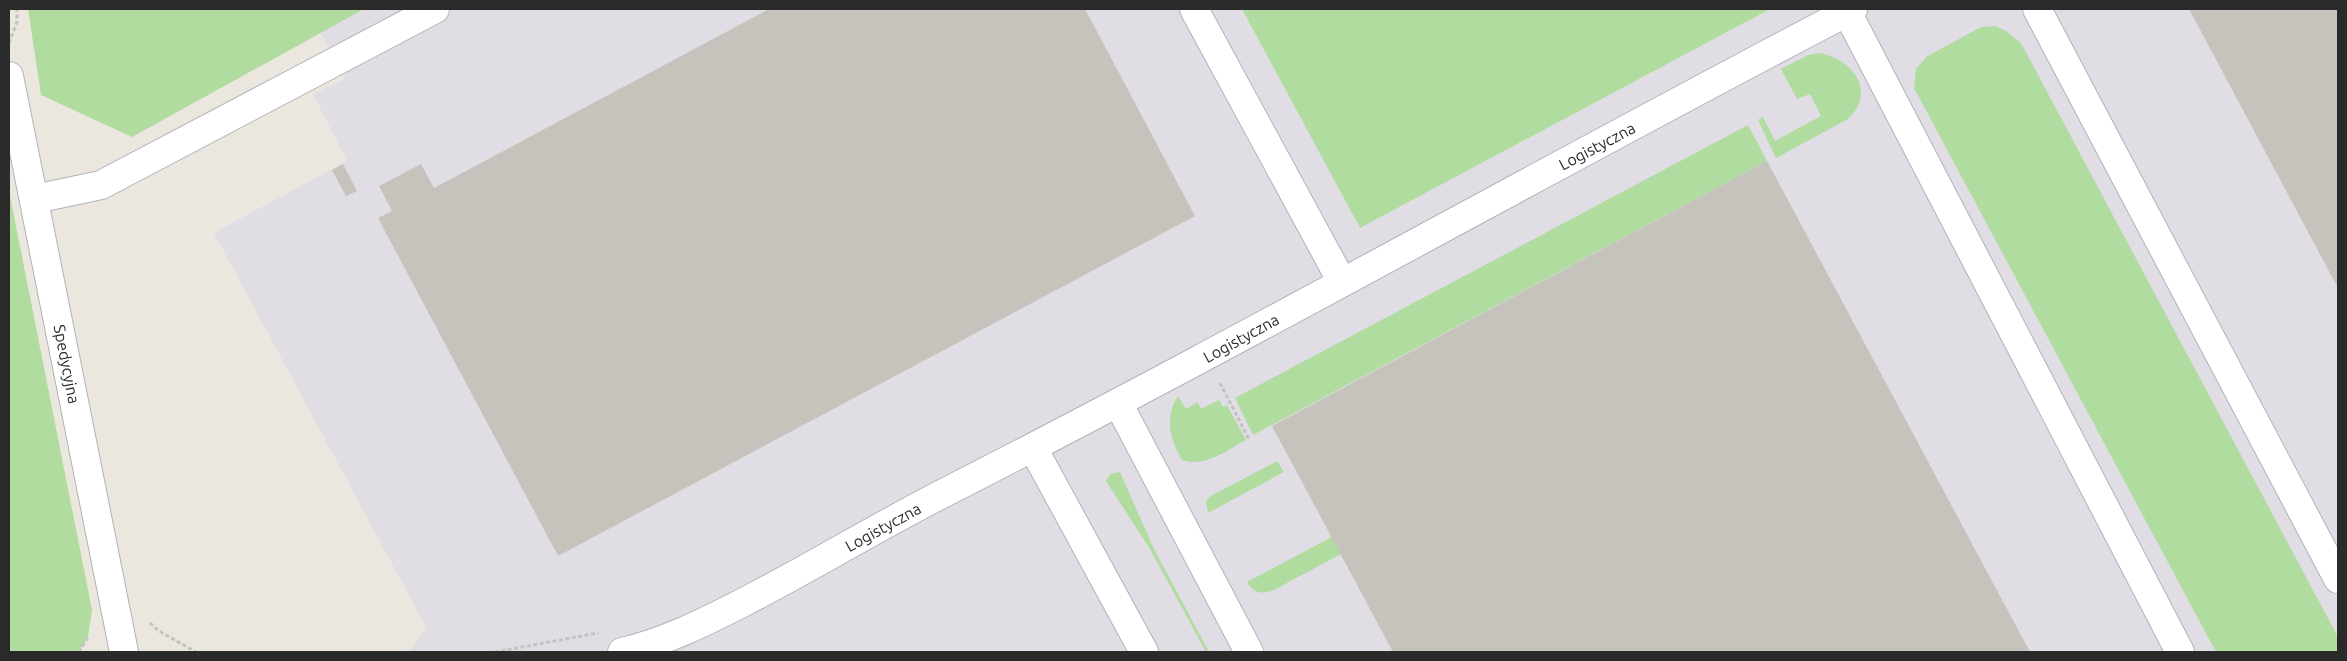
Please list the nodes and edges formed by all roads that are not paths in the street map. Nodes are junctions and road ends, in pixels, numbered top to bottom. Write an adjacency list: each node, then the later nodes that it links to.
1 (435, 9): 6 (street)
2 (1194, 9): 7 (street)
3 (2037, 9): 10 (street)
4 (1850, 10): 7 (street, Logistyczna); 15 (street)
5 (9, 76): 6 (street, Spedycyjna)
6 (35, 199): 11 (street, Spedycyjna)
7 (1342, 282): 8 (street, Logistyczna)
8 (1118, 403): 9 (street, Logistyczna); 14 (street)
9 (1032, 448): 12 (street, Logistyczna); 13 (street)
10 (2338, 578)
11 (124, 652)
12 (622, 652)
13 (1144, 652)
14 (1249, 652)
15 (2180, 652)

